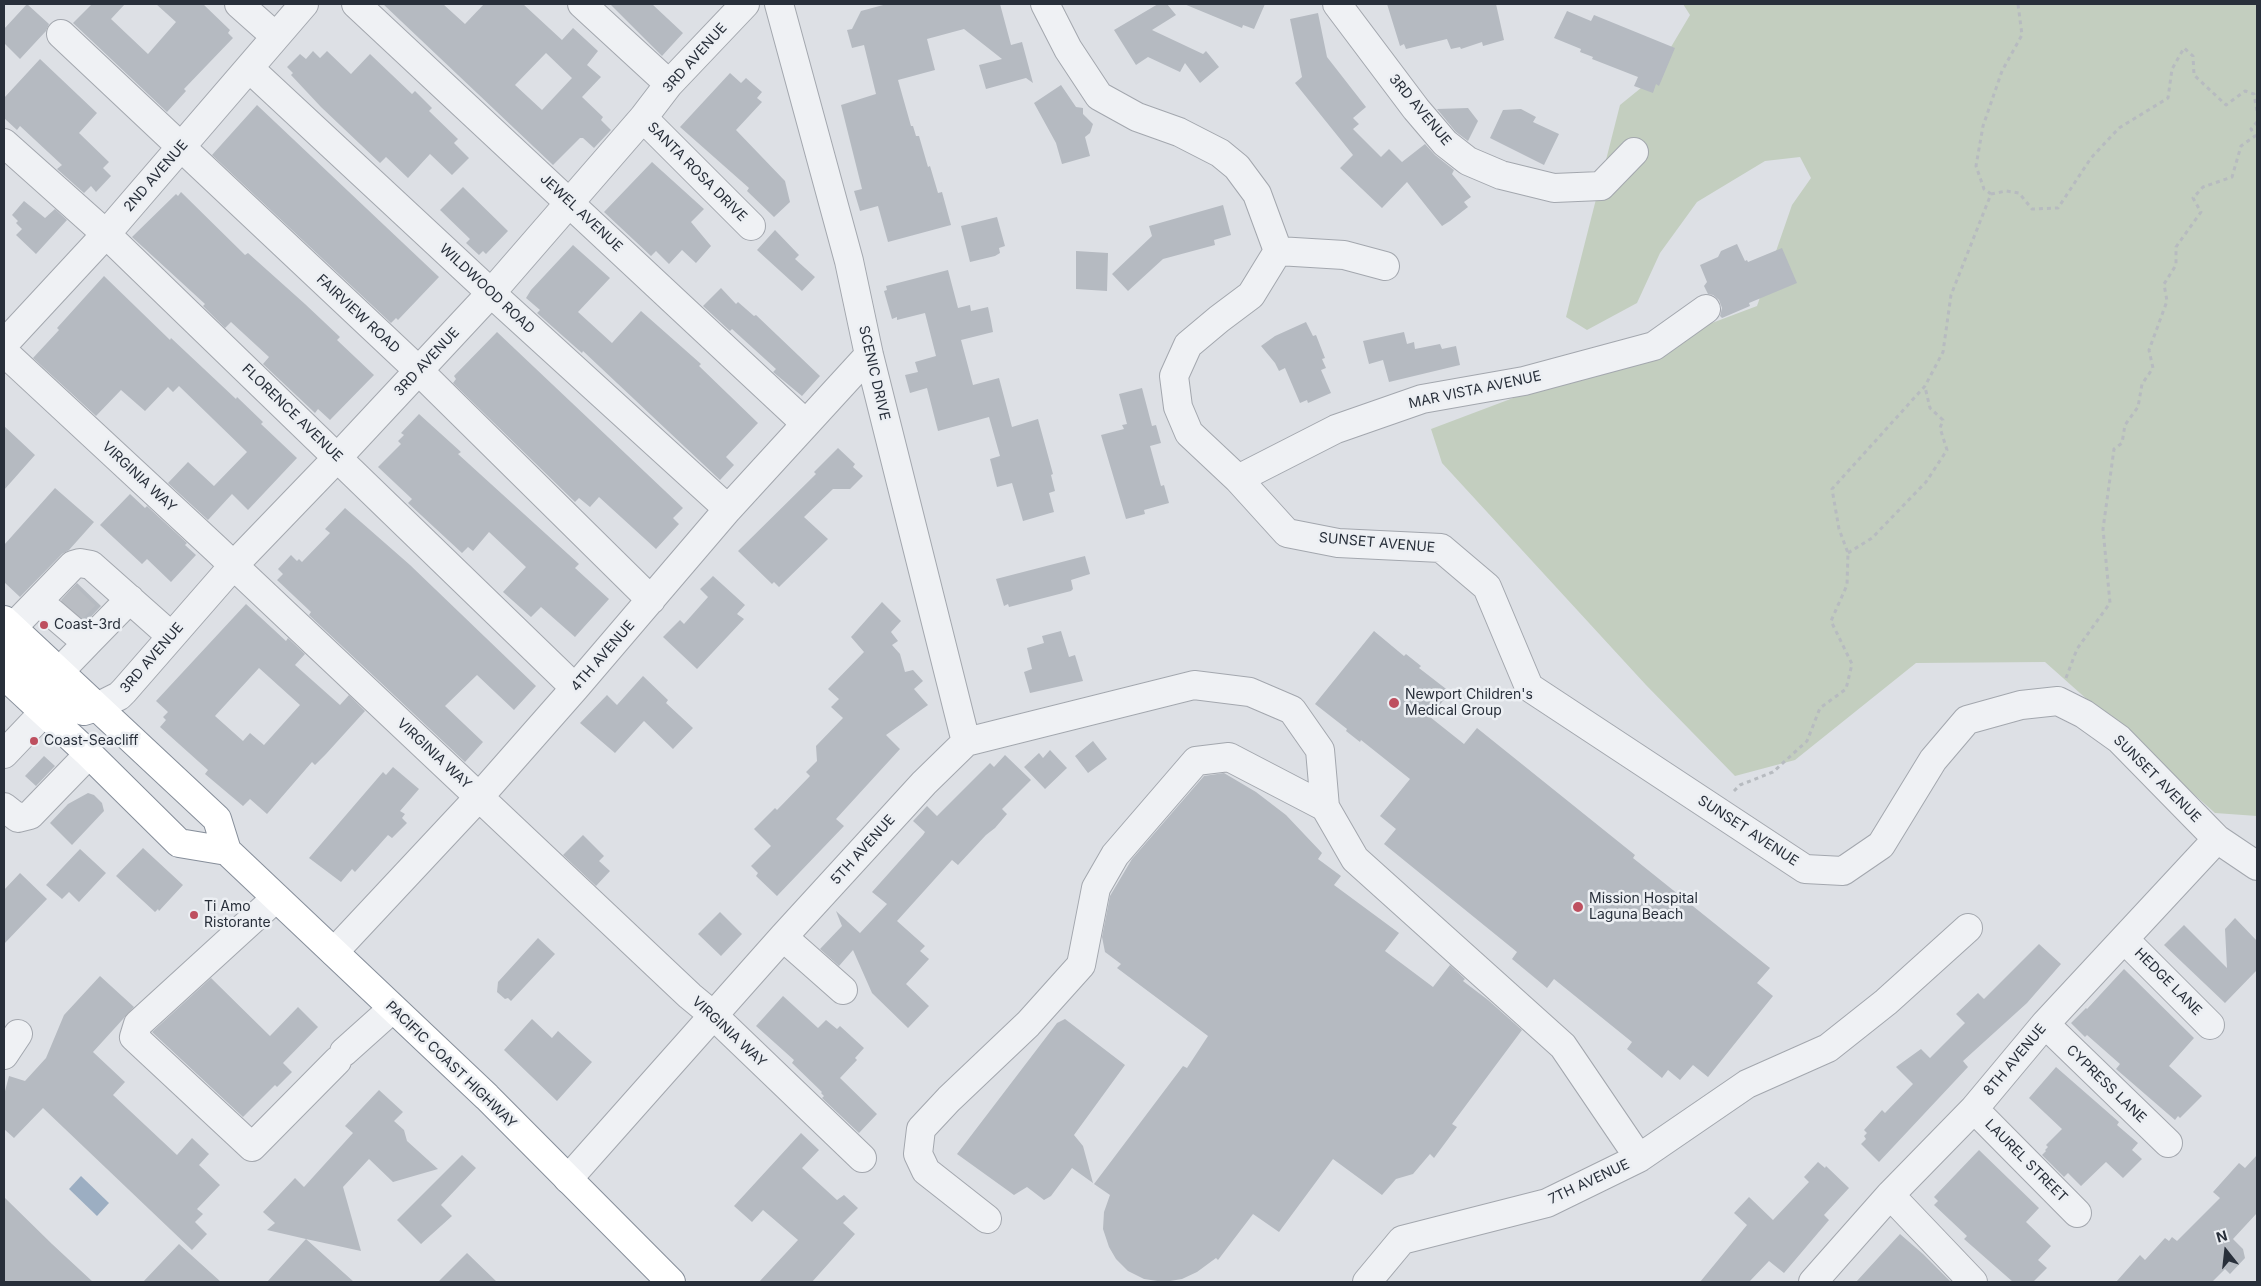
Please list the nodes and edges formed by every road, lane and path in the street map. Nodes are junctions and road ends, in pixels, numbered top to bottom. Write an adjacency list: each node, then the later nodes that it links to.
1 (239, 4): 11 (street)
2 (304, 4): 11 (street, 2ND AVENUE)
3 (356, 4): 21 (street, JEWEL AVENUE)
4 (582, 4): 13 (street)
5 (745, 4): 13 (street, 3RD AVENUE)
6 (780, 4): 30 (street, SCENIC DRIVE)
7 (1045, 4): 24 (street)
8 (1337, 4): 19 (street, 3RD AVENUE)
9 (2018, 4): 20 (path)
10 (61, 34): 18 (street, FAIRVIEW ROAD)
11 (275, 36): 12 (street, 2ND AVENUE)
12 (249, 68): 18 (street, 2ND AVENUE); 26 (street, WILDWOOD ROAD)
13 (670, 84): 15 (street, 3RD AVENUE)
14 (2257, 111): 20 (path)
15 (643, 118): 21 (street, 3RD AVENUE); 22 (street, SANTA ROSA DRIVE)
16 (2257, 122): 49 (path)
17 (4, 143): 23 (street, FLORENCE AVENUE)
18 (180, 148): 23 (street, 2ND AVENUE); 31 (street, FAIRVIEW ROAD)
19 (1634, 152)
20 (1991, 194): 32 (path)
21 (570, 202): 26 (street, 3RD AVENUE); 33 (street, JEWEL AVENUE)
22 (751, 226)
23 (106, 234): 28 (street, 2ND AVENUE); 34 (street, FLORENCE AVENUE)
24 (1278, 251): 25 (street); 35 (street)
25 (1385, 266)
26 (491, 293): 31 (street, 3RD AVENUE); 36 (street, WILDWOOD ROAD)
27 (1706, 309): 35 (street, MAR VISTA AVENUE)
28 (4, 344)
29 (4, 352): 38 (street, VIRGINIA WAY)
30 (869, 355): 33 (street, 4TH AVENUE); 52 (street, SCENIC DRIVE)
31 (418, 370): 34 (street, 3RD AVENUE); 40 (street, FAIRVIEW ROAD)
32 (1925, 386): 37 (path); 37 (path)
33 (806, 424): 36 (street, 4TH AVENUE)
34 (338, 457): 38 (street, 3RD AVENUE); 48 (street, FLORENCE AVENUE)
35 (1238, 479): 58 (street, SUNSET AVENUE)
36 (728, 509): 40 (street, 4TH AVENUE)
37 (1848, 552): 58 (path)
38 (233, 566): 43 (street, 3RD AVENUE); 55 (street, VIRGINIA WAY)
39 (130, 599): 41 (street); 43 (street); 44 (street)
40 (651, 600): 48 (street, 4TH AVENUE)
41 (38, 601): 42 (street); 44 (street)
42 (8, 624): 46 (highway, PACIFIC COAST HIGHWAY)
43 (171, 636): 51 (street, 3RD AVENUE)
44 (87, 643): 46 (street)
45 (4, 654): 51 (highway)
46 (59, 672): 51 (highway, PACIFIC COAST HIGHWAY)
47 (4, 675): 50 (highway)
48 (575, 688): 55 (street, 4TH AVENUE)
49 (2058, 701): 58 (street, SUNSET AVENUE); 59 (street, SUNSET AVENUE)
50 (44, 712): 53 (street); 54 (highway)
51 (107, 716): 54 (highway); 60 (highway, PACIFIC COAST HIGHWAY)
52 (966, 742): 57 (street); 64 (street, 5TH AVENUE)
53 (4, 754)
54 (89, 754): 56 (street); 60 (highway)
55 (479, 797): 66 (street, 4TH AVENUE); 69 (street, VIRGINIA WAY)
56 (4, 807)
57 (1325, 807): 75 (street); 79 (street)
58 (1716, 810)
59 (2217, 839): 61 (street, SUNSET AVENUE); 65 (street, 8TH AVENUE)
60 (227, 851): 62 (highway, PACIFIC COAST HIGHWAY)
61 (2257, 866)
62 (276, 898): 66 (highway, PACIFIC COAST HIGHWAY); 68 (street)
63 (1968, 928): 75 (street, 7TH AVENUE)
64 (783, 937): 67 (street); 69 (street, 5TH AVENUE)
65 (2125, 940): 70 (street, 8TH AVENUE); 71 (street, HEDGE LANE)
66 (334, 952): 68 (highway, PACIFIC COAST HIGHWAY)
67 (843, 990)
68 (392, 1009): 76 (highway, PACIFIC COAST HIGHWAY)
69 (713, 1015): 74 (street, VIRGINIA WAY); 76 (street, 5TH AVENUE)
70 (2045, 1024): 72 (street, 8TH AVENUE); 73 (street, CYPRESS LANE)
71 (2210, 1025)
72 (1974, 1109): 77 (street, 8TH AVENUE); 78 (street, LAUREL STREET)
73 (2168, 1143)
74 (862, 1158)
75 (1639, 1158): 81 (street, 7TH AVENUE)
76 (568, 1179): 80 (highway, PACIFIC COAST HIGHWAY)
77 (1890, 1195): 82 (street, 8TH AVENUE); 83 (street)
78 (2077, 1214)
79 (987, 1219)
80 (671, 1282)
81 (1367, 1282)
82 (1814, 1282)
83 (1973, 1282)

